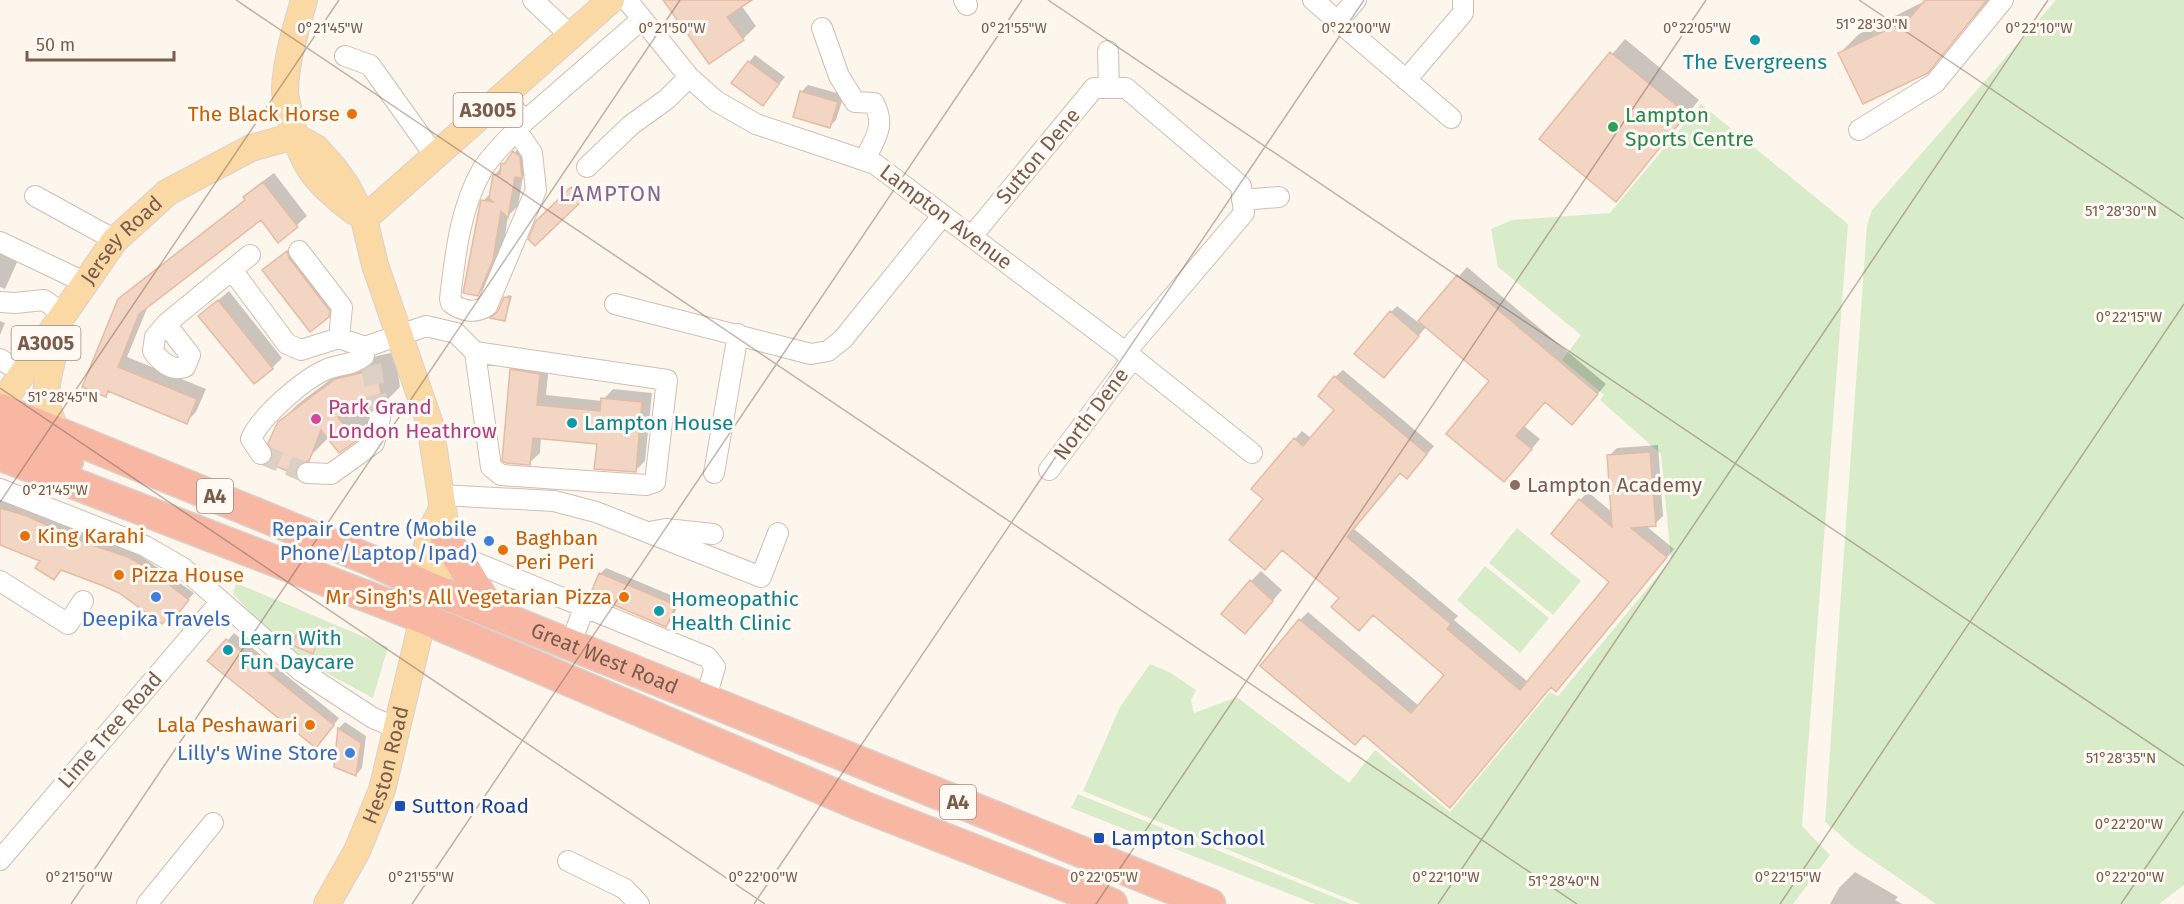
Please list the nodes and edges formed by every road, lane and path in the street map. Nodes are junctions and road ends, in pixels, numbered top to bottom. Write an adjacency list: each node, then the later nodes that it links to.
1 (304, 0): 22 (main road)
2 (533, 0): 12 (street)
3 (611, 0): 12 (main road, A3005)
4 (627, 0): 9 (street, Lampton Avenue)
5 (1313, 0): 10 (street)
6 (1356, 0): 10 (street)
7 (1463, 0): 16 (street)
8 (2003, 0): 21 (street)
9 (642, 19): 15 (street, Lampton Avenue); 20 (street)
10 (1338, 21): 16 (street)
11 (822, 28): 24 (street)
12 (571, 36): 18 (main road, A3005)
13 (1108, 51): 17 (street)
14 (345, 56): 23 (street)
15 (689, 77): 24 (street, Lampton Avenue); 25 (street)
16 (1406, 80): 19 (street)
17 (1109, 88): 28 (street); 31 (street, Sutton Dene)
18 (503, 97): 20 (street); 23 (main road, A3005)
19 (1451, 118)
20 (521, 126): 39 (street); 39 (street)
21 (1859, 130)
22 (294, 136): 30 (main road); 32 (main road, Jersey Road / A3005)
23 (435, 156): 30 (main road, A3005)
24 (865, 160): 29 (street, Lampton Avenue)
25 (587, 167)
26 (35, 196): 32 (street)
27 (1279, 198): 28 (street)
28 (1242, 200): 49 (street)
29 (943, 215): 31 (street, Lampton Avenue); 45 (street)
30 (364, 219): 44 (main road)
31 (972, 236): 49 (street, Lampton Avenue)
32 (115, 240): 37 (main road, Jersey Road / A3005)
33 (0, 242): 37 (street)
34 (299, 250): 46 (street)
35 (250, 255): 36 (street)
36 (232, 270): 42 (street); 46 (street)
37 (84, 282): 41 (main road, Jersey Road / A3005)
38 (0, 302): 41 (street)
39 (451, 303): 43 (street)
40 (615, 304): 45 (street)
41 (62, 319): 51 (main road, Jersey Road / A3005); 55 (main road, A3005)
42 (166, 324)
43 (426, 326): 44 (street); 47 (street)
44 (399, 334): 48 (street); 63 (main road)
45 (738, 334): 61 (street)
46 (339, 338): 48 (street)
47 (475, 351): 47 (street)
48 (367, 356): 57 (street)
49 (1129, 356): 56 (street, Lampton Avenue); 59 (street, North Dene)
50 (0, 359): 51 (street)
51 (24, 374): 52 (main road, Jersey Road / A3005)
52 (0, 407): 55 (highway, Great West Road / A4)
53 (380, 418): 60 (street)
54 (0, 422): 64 (highway)
55 (57, 431): 71 (highway, Great West Road / A4)
56 (1252, 453)
57 (261, 454)
58 (0, 455): 64 (highway, Great West Road / A4)
59 (1049, 470)
60 (307, 473)
61 (714, 473)
62 (0, 489): 68 (street)
63 (441, 502): 65 (street); 69 (main road); 71 (main road)
64 (152, 514): 68 (street); 76 (highway, Great West Road / A4)
65 (648, 532): 66 (street); 67 (street)
66 (778, 533)
67 (713, 534)
68 (145, 546): 73 (street)
69 (452, 548): 71 (main road); 74 (street, Great West Road); 75 (highway)
70 (0, 581): 72 (street)
71 (428, 587): 75 (highway, Great West Road / A4); 76 (main road, Heston Road)
72 (83, 601)
73 (221, 601): 79 (street); 81 (street, Lime Tree Road)
74 (585, 606): 77 (street); 78 (street, Great West Road)
75 (493, 613): 77 (highway, Great West Road / A4)
76 (423, 618): 79 (main road, Heston Road); 86 (highway, Great West Road / A4)
77 (570, 645): 78 (highway, Great West Road / A4)
78 (710, 687): 87 (highway, Great West Road / A4)
79 (397, 728): 84 (main road, Heston Road)
80 (213, 823): 83 (street)
81 (0, 860)
82 (568, 861): 85 (street)
83 (147, 904)
84 (327, 904)
85 (639, 904)
86 (1112, 904)
87 (1210, 904)

